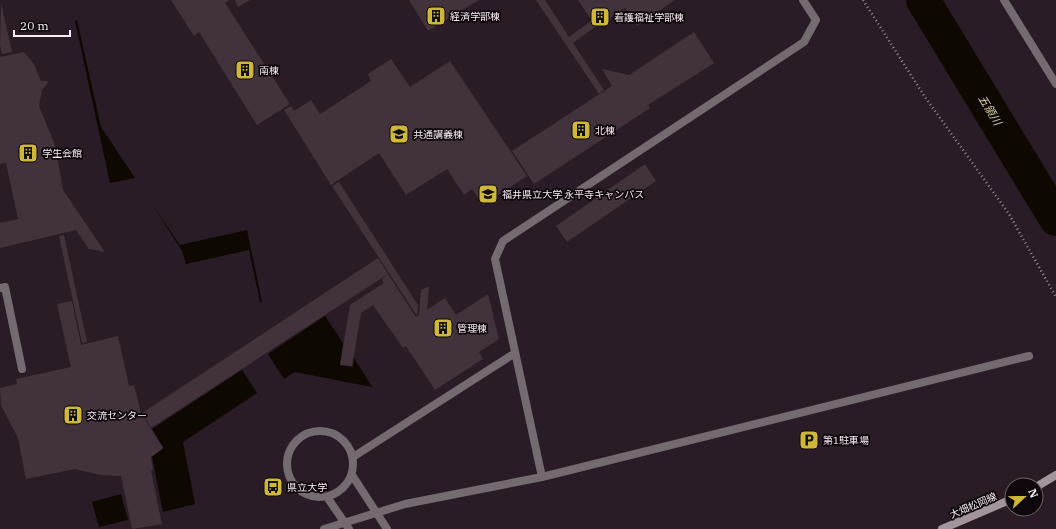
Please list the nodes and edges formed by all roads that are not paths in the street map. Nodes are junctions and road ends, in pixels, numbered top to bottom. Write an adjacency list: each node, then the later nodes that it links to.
1 (803, 0): 5 (street)
2 (1004, 0): 3 (street)
3 (1056, 84)
4 (0, 288): 7 (street)
5 (515, 352): 8 (street); 11 (street)
6 (1029, 356): 11 (street)
7 (22, 369)
8 (353, 457): 9 (street); 13 (street)
9 (352, 475): 13 (street); 15 (street)
10 (1056, 476): 12 (main road)
11 (542, 477): 15 (street)
12 (1044, 482)
13 (327, 497): 16 (street)
14 (1004, 502): 19 (main road, 大畑松岡線)
15 (376, 513): 16 (street); 18 (street)
16 (347, 526): 17 (street)
17 (324, 529)
18 (387, 529)
19 (942, 529)

